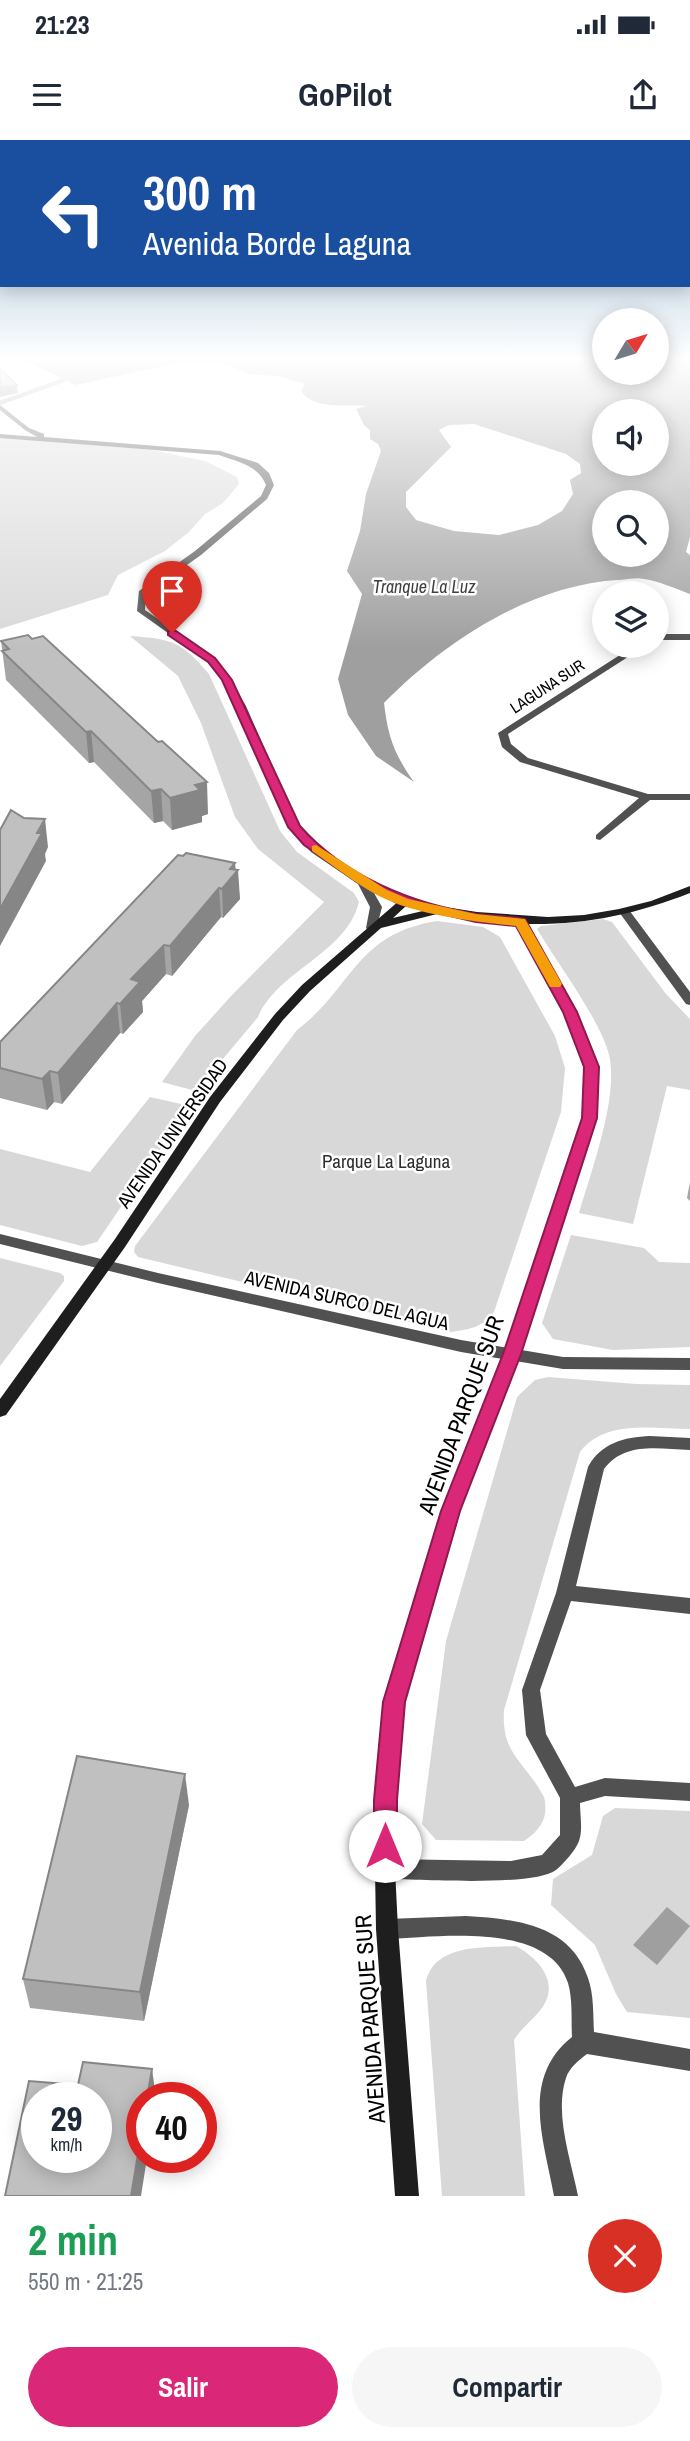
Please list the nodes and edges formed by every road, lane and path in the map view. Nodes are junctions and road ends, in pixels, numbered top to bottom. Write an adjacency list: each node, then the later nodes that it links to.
1 (229, 456): 8 (street)
2 (669, 637): 3 (street)
3 (690, 637)
4 (621, 658): 5 (street, LAGUNA SUR)
5 (647, 797): 6 (street, LAGUNA SUR); 7 (street)
6 (690, 797)
7 (600, 837)
8 (362, 880): 10 (street); 14 (street)
9 (690, 889): 11 (street)
10 (404, 902): 12 (street); 14 (street, AVENIDA UNIVERSIDAD)
11 (625, 912): 13 (street); 15 (street)
12 (452, 913): 13 (street); 14 (street)
13 (521, 922): 18 (street, AVENIDA PARQUE SUR)
14 (372, 928): 17 (street, AVENIDA UNIVERSIDAD)
15 (690, 1001)
16 (0, 1239): 17 (street, AVENIDA SURCO DEL AGUA)
17 (104, 1265): 18 (street, AVENIDA SURCO DEL AGUA); 20 (street, AVENIDA UNIVERSIDAD)
18 (512, 1354): 19 (street, AVENIDA SURCO DEL AGUA); 26 (street, AVENIDA PARQUE SUR)
19 (690, 1364)
20 (0, 1411)
21 (690, 1444): 22 (street)
22 (565, 1593): 23 (street); 25 (street)
23 (690, 1606)
24 (690, 1792): 25 (street)
25 (570, 1797): 26 (street)
26 (385, 1869): 27 (street, AVENIDA PARQUE SUR)
27 (387, 1929): 28 (street); 30 (street, AVENIDA PARQUE SUR)
28 (584, 2042): 29 (street); 31 (street)
29 (690, 2060)
30 (407, 2196)
31 (566, 2196)

